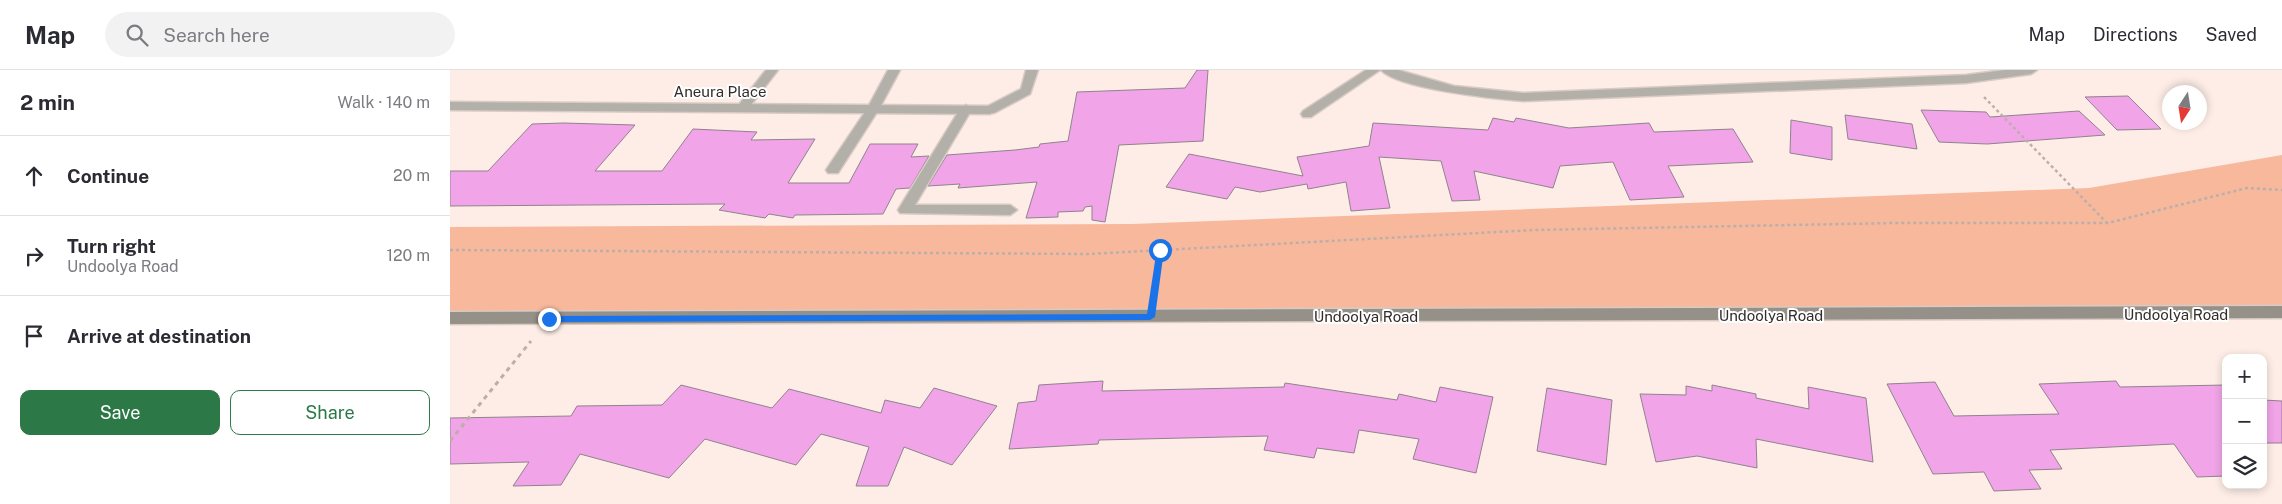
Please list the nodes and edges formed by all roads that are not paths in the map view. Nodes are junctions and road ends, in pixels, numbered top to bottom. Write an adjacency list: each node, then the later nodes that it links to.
1 (772, 70): 8 (street)
2 (894, 70): 9 (street)
3 (1032, 70): 10 (street, Aneura Place)
4 (1374, 70): 11 (street)
5 (1387, 70): 6 (street)
6 (2030, 70)
7 (450, 106): 8 (street, Aneura Place)
8 (743, 108): 9 (street, Aneura Place)
9 (872, 109): 10 (street, Aneura Place); 12 (street)
10 (966, 109): 13 (street)
11 (1307, 114)
12 (833, 170)
13 (1010, 210)
14 (2282, 312): 15 (main road, Undoolya Road)
15 (450, 318)

